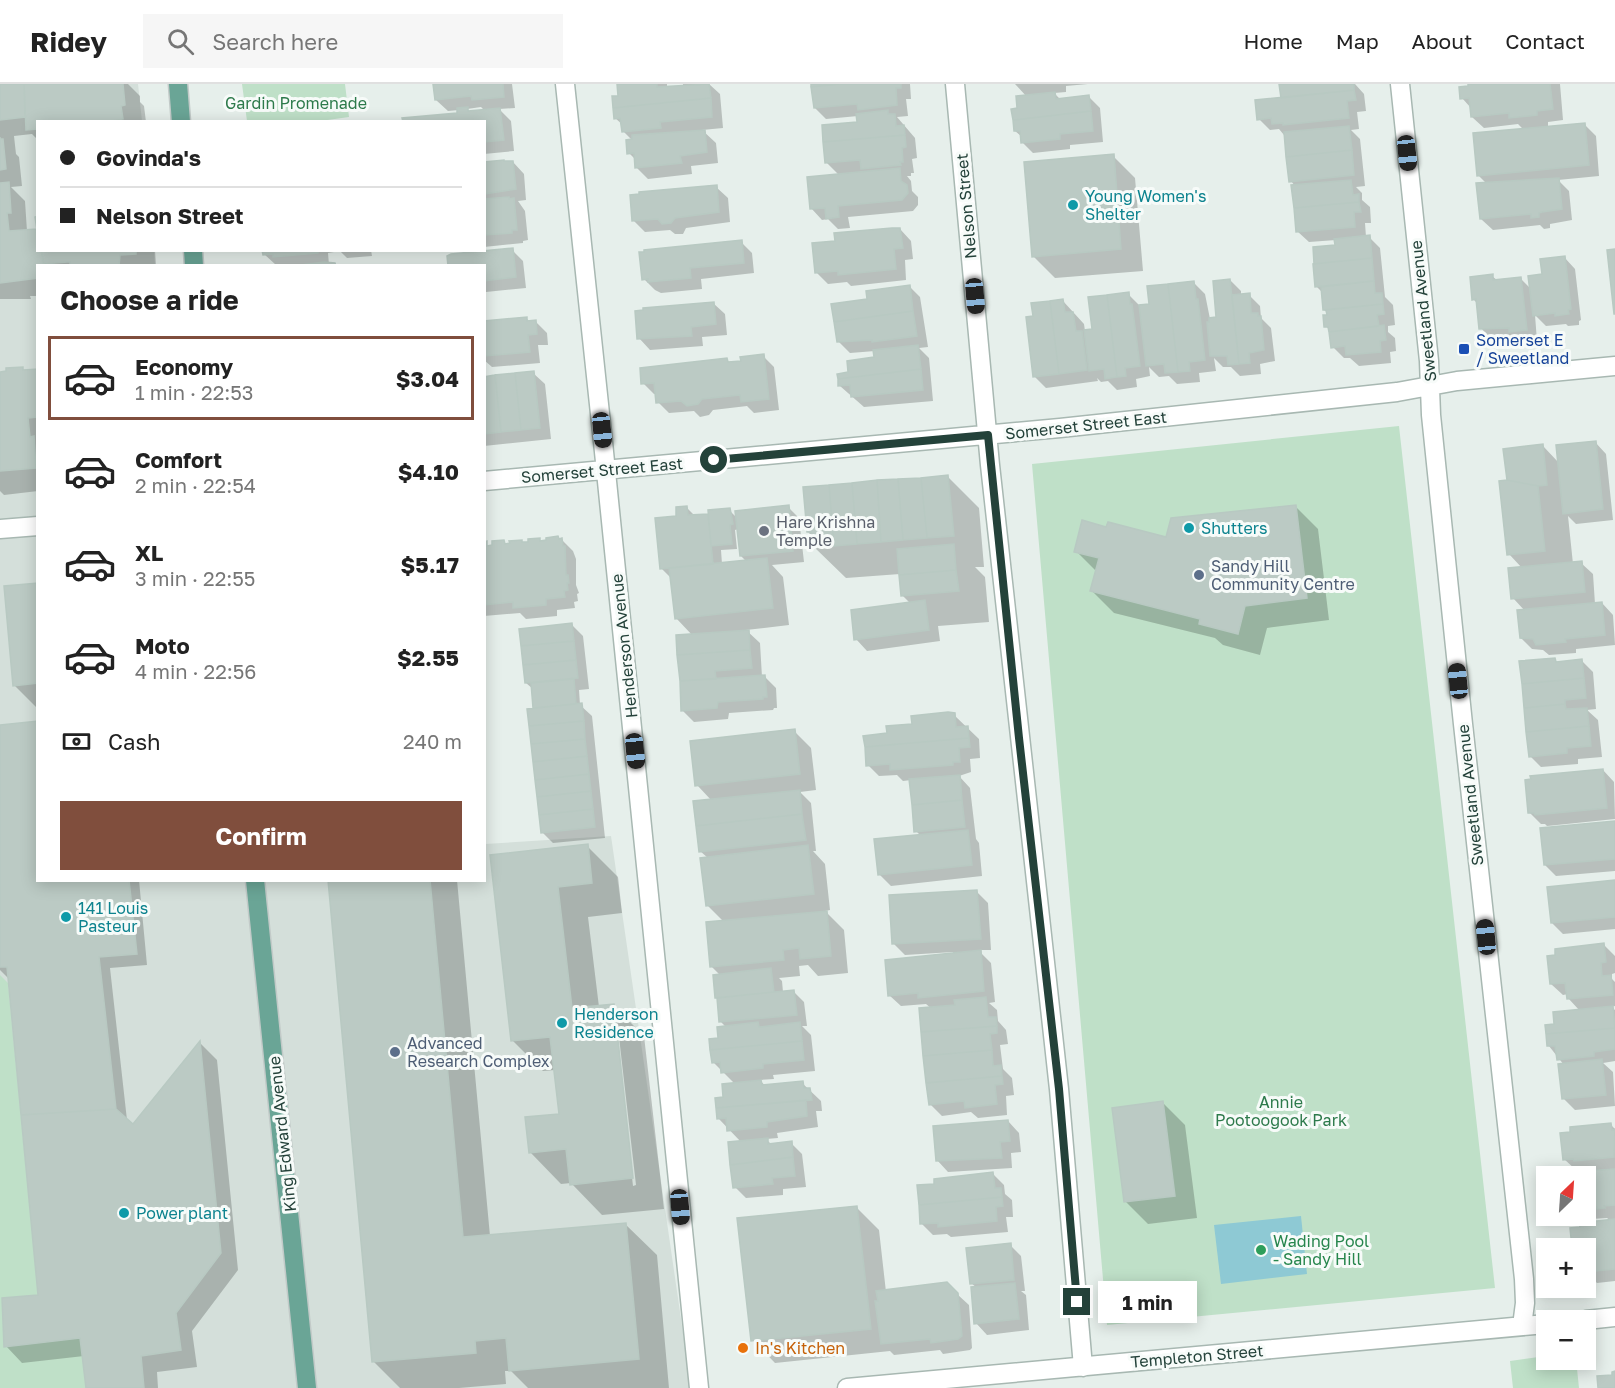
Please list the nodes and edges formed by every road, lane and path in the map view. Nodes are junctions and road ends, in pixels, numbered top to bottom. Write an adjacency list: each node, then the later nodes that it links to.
1 (178, 84): 5 (main road)
2 (565, 84): 9 (street, Henderson Avenue)
3 (955, 84): 8 (street, Nelson Street)
4 (1400, 84): 7 (street, Sweetland Avenue)
5 (181, 120)
6 (1615, 366): 7 (street, Somerset Street East)
7 (1431, 385): 8 (street, Somerset Street East); 17 (street, Sweetland Avenue)
8 (988, 435): 9 (street, Somerset Street East); 18 (street, Nelson Street)
9 (606, 470): 10 (street, Somerset Street East); 20 (street, Henderson Avenue)
10 (486, 481)
11 (36, 526): 12 (street)
12 (0, 529)
13 (255, 882): 19 (main road, King Edward Avenue)
14 (1615, 1317): 15 (street)
15 (1596, 1319)
16 (1536, 1325): 17 (street, Templeton Street)
17 (1522, 1326): 18 (street, Templeton Street)
18 (1083, 1367): 21 (street, Templeton Street)
19 (307, 1388)
20 (699, 1388)
21 (847, 1388)

